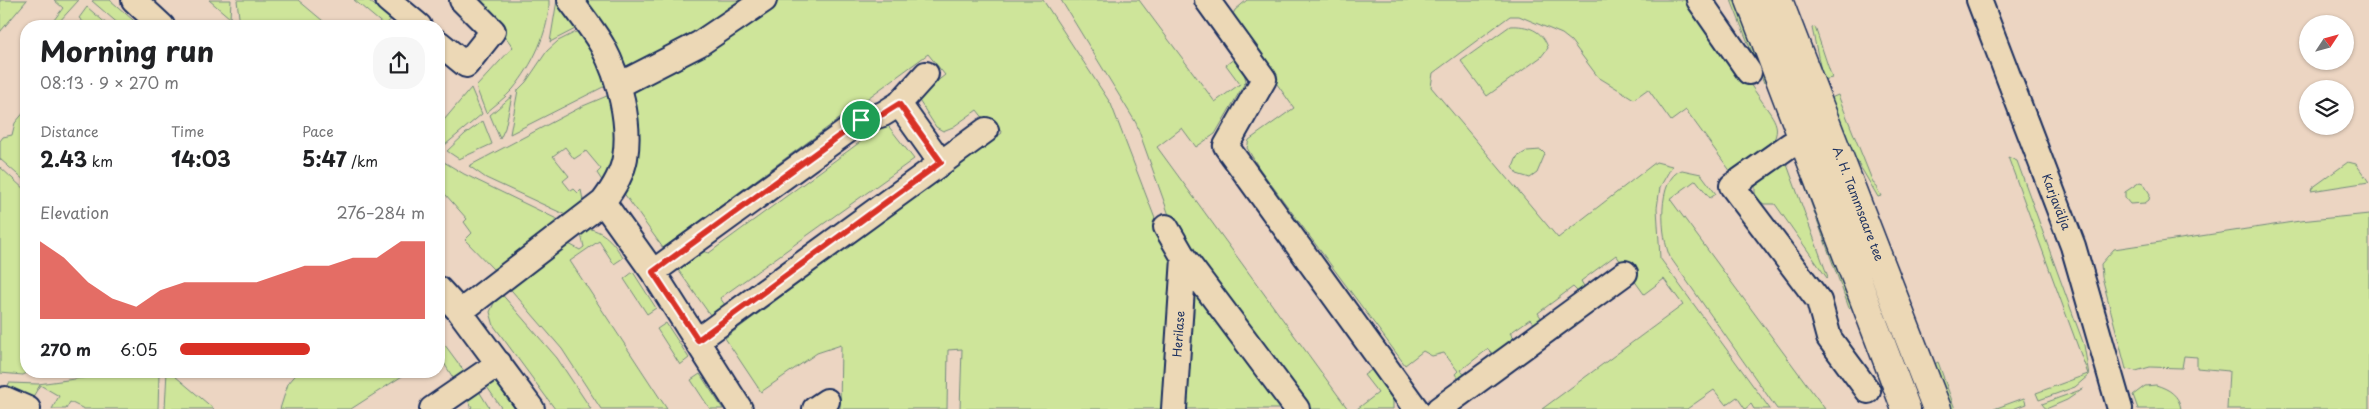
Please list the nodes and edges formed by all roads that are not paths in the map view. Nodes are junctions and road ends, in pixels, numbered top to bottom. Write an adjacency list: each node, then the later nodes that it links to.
1 (134, 0): 11 (street)
2 (388, 0): 12 (street)
3 (462, 0): 13 (street)
4 (570, 0): 16 (street)
5 (764, 0): 16 (street)
6 (1699, 0): 14 (street)
7 (1750, 0): 19 (main road)
8 (1778, 0): 41 (main road, A. H. Tammsaare tee)
9 (1979, 0): 42 (street, Karjavälja)
10 (1217, 3): 38 (street)
11 (156, 20)
12 (412, 20)
13 (445, 48)
14 (1749, 72)
15 (926, 74): 17 (street)
16 (620, 85): 21 (street)
17 (899, 104): 20 (street); 24 (street)
18 (986, 130): 20 (street)
19 (1804, 138): 30 (street); 40 (main road)
20 (941, 162): 28 (street)
21 (604, 202): 24 (street); 27 (street)
22 (1166, 227): 23 (street)
23 (1184, 258): 36 (street, Herilase); 37 (street)
24 (653, 272): 28 (street)
25 (1625, 273): 39 (street)
26 (445, 296): 27 (street)
27 (460, 312): 29 (street)
28 (698, 340): 35 (street)
29 (499, 363): 33 (street); 34 (street)
30 (1868, 391)
31 (0, 406): 32 (street)
32 (28, 409)
33 (432, 409)
34 (532, 409)
35 (740, 409)
36 (1174, 409)
37 (1297, 409)
38 (1416, 409)
39 (1439, 409)
40 (1906, 409)
41 (1938, 409)
42 (2120, 409)

